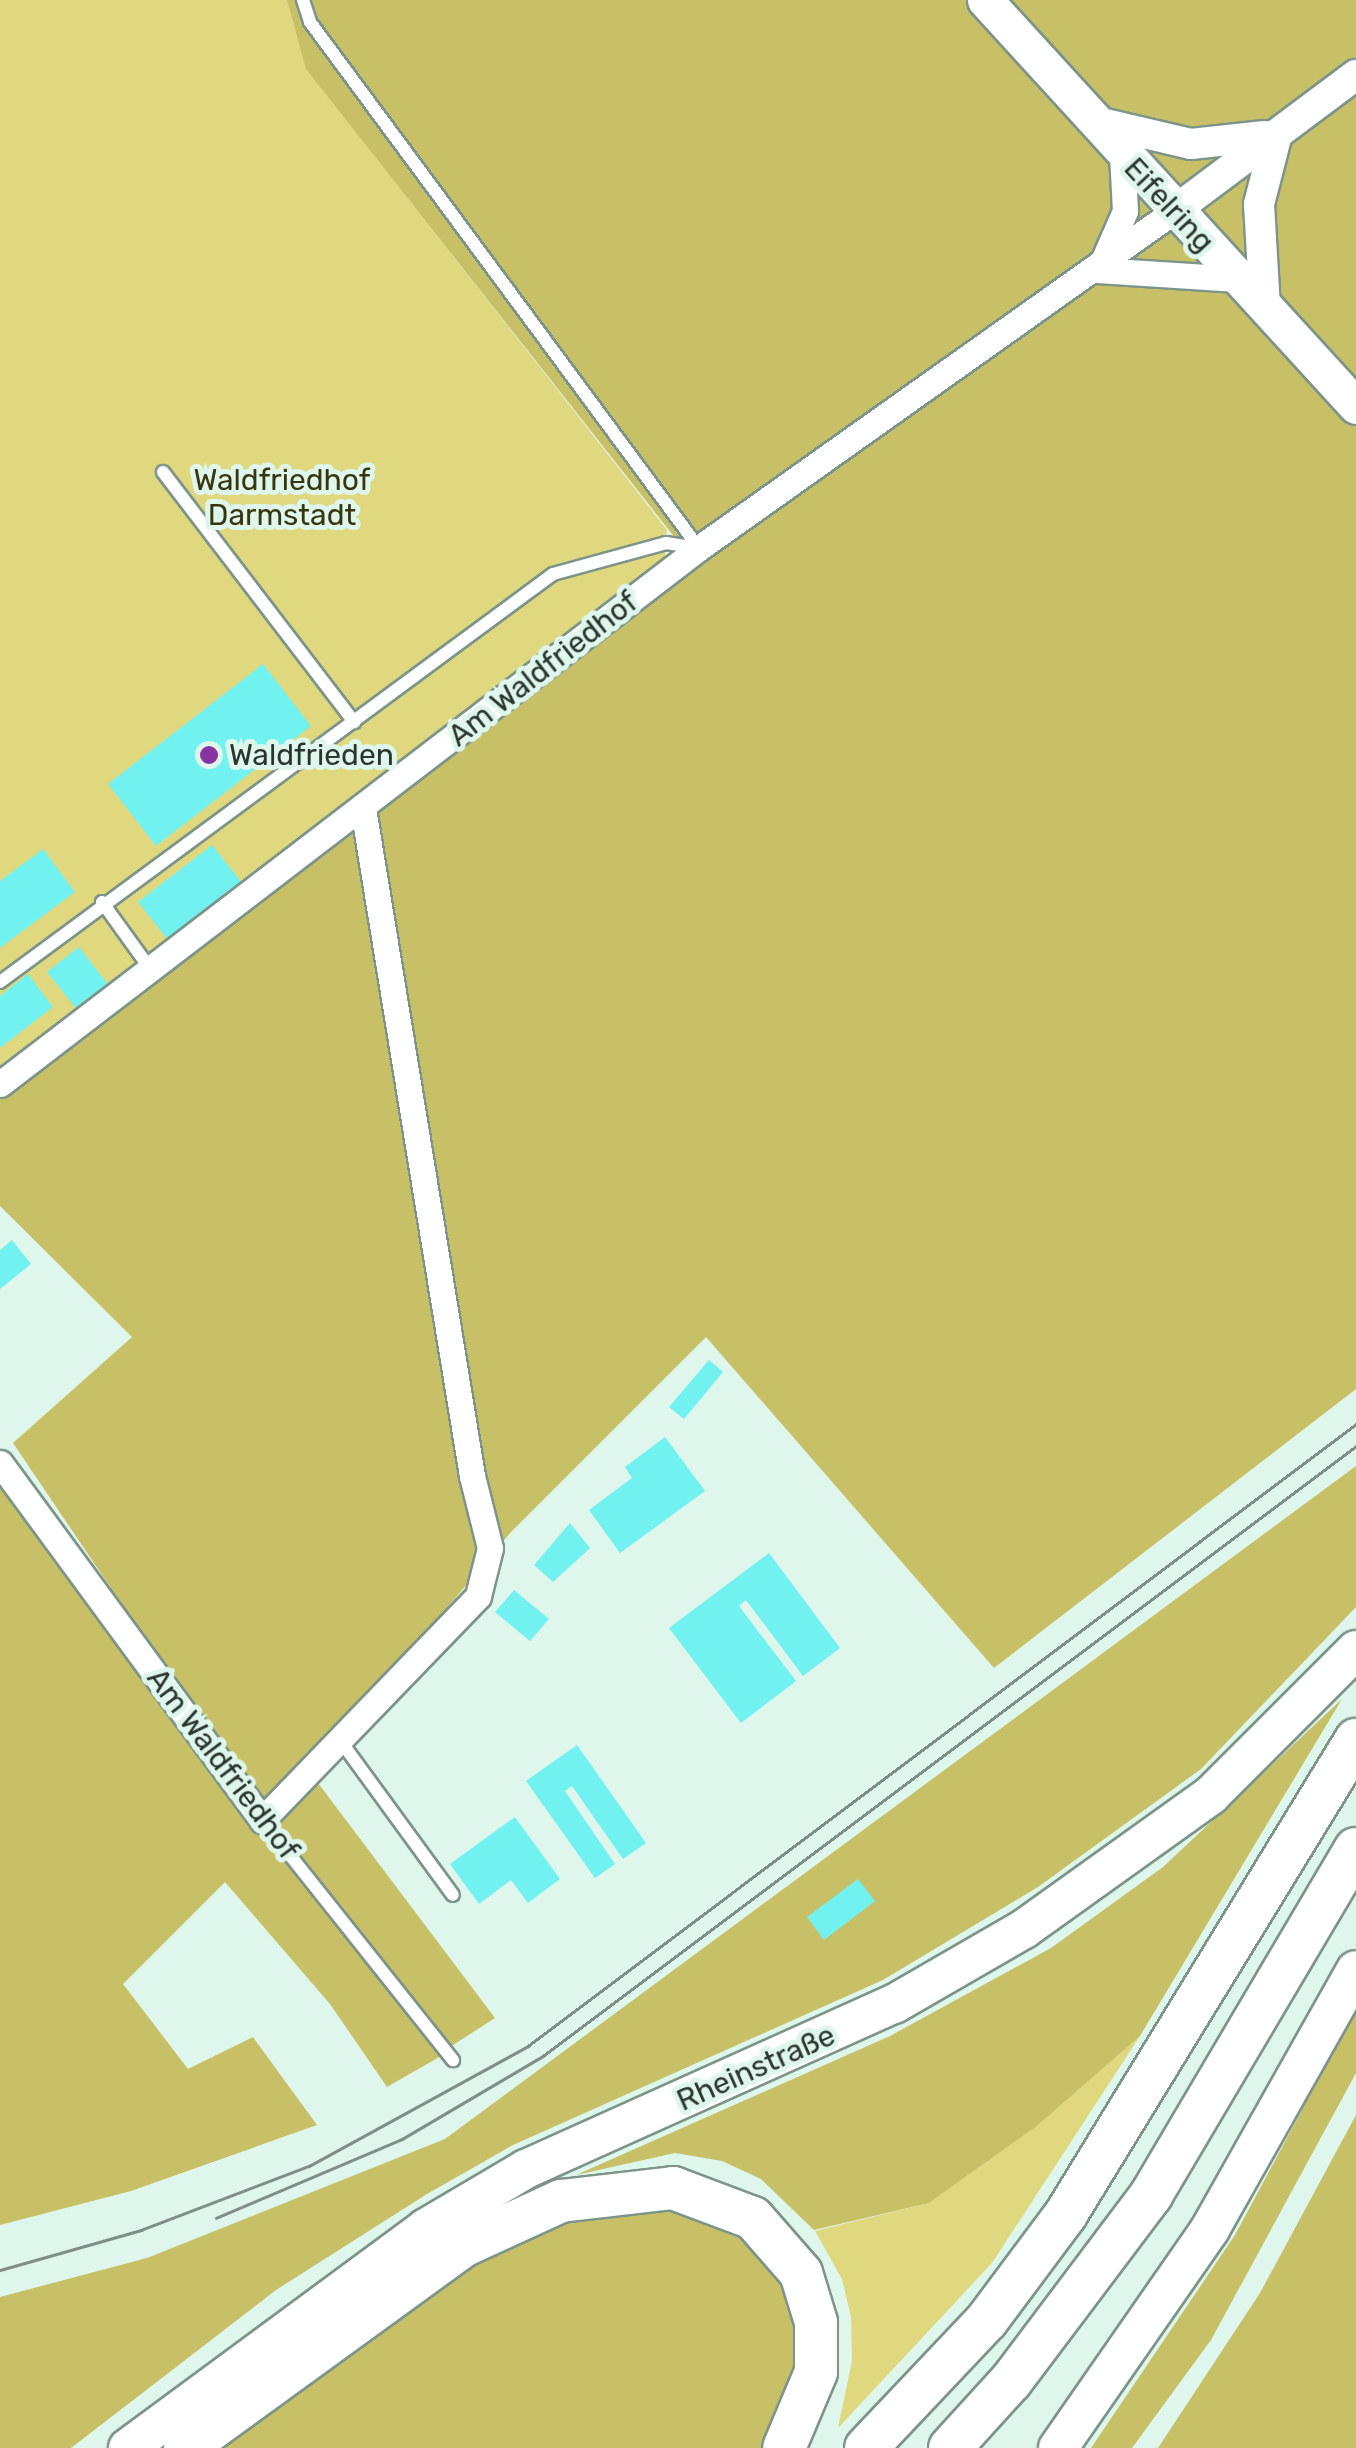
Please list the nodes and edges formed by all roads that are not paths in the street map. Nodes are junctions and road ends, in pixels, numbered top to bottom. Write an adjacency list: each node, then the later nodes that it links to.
1 (303, 0): 13 (lane)
2 (985, 0): 4 (main road, Eifelring)
3 (1356, 75): 5 (street)
4 (1093, 122): 5 (street); 6 (main road, Eifelring)
5 (1277, 134): 7 (street); 10 (street)
6 (1122, 154): 7 (main road, Eifelring); 8 (street)
7 (1174, 211): 8 (street, Am Waldfriedhof); 9 (main road, Eifelring)
8 (1098, 270): 9 (street); 13 (street, Am Waldfriedhof)
9 (1238, 280): 10 (main road, Eifelring)
10 (1265, 308): 11 (main road, Eifelring)
11 (1356, 406)
12 (163, 472): 14 (lane)
13 (699, 548): 14 (lane); 15 (street, Am Waldfriedhof)
14 (354, 722): 16 (lane)
15 (363, 808): 17 (street, Am Waldfriedhof); 23 (street)
16 (102, 902): 17 (lane); 18 (lane)
17 (151, 970): 19 (street, Am Waldfriedhof)
18 (0, 982)
19 (0, 1084)
20 (0, 1463): 24 (street, Am Waldfriedhof)
21 (1356, 1650): 29 (main road, Rheinstraße)
22 (1356, 1740): 32 (highway)
23 (342, 1742): 24 (street); 26 (lane)
24 (262, 1820): 28 (lane, Am Waldfriedhof)
25 (1356, 1849): 33 (highway)
26 (453, 1894)
27 (1356, 1970): 34 (main road)
28 (453, 2060)
29 (128, 2448)
30 (186, 2448): 31 (highway)
31 (784, 2448)
32 (866, 2448)
33 (950, 2448)
34 (1058, 2448)

